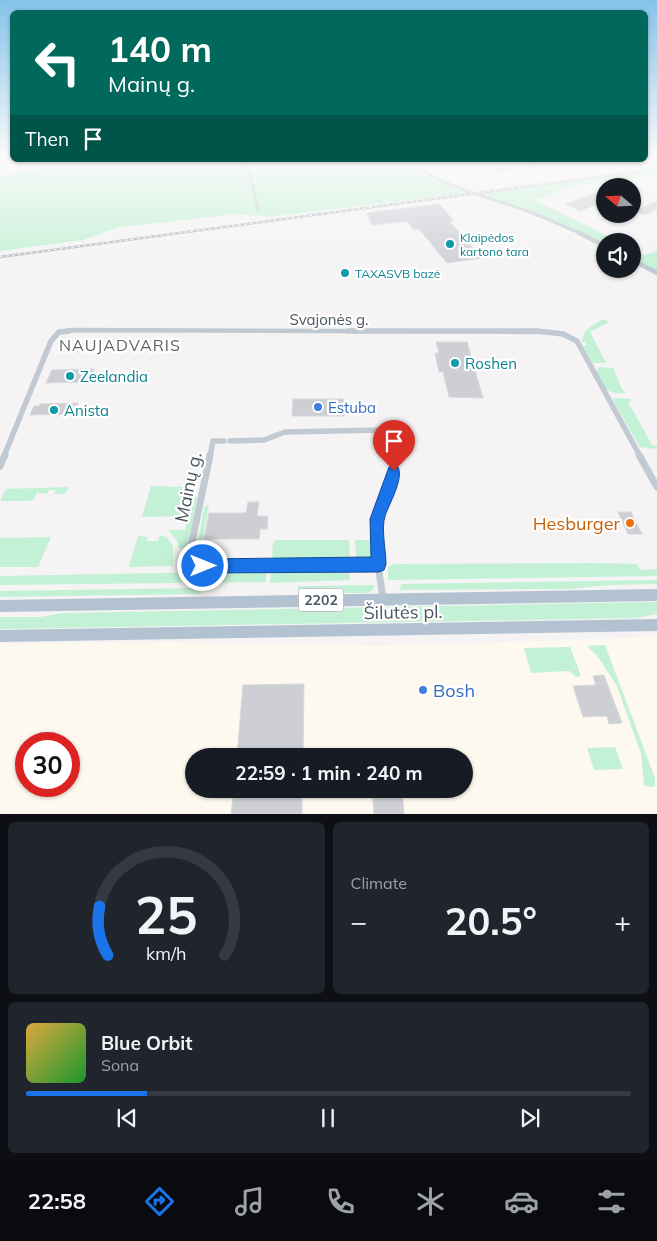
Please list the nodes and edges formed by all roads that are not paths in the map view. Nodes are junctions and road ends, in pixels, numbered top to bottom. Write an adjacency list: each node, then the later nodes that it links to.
1 (255, 195): 3 (street)
2 (482, 195): 4 (street)
3 (258, 209)
4 (596, 242)
5 (641, 265): 6 (street)
6 (657, 273)
7 (0, 466): 8 (street, Svajonės g.)
8 (657, 487)
9 (379, 564): 9 (street, Mainų g.); 11 (street, Mainų g.)
10 (657, 595): 11 (main road, Šilutės pl. / 2202)
11 (383, 599): 12 (main road, Šilutės pl. / 2202)
12 (0, 606)
13 (657, 625): 14 (main road, Šilutės pl. / 2202)
14 (0, 636)

